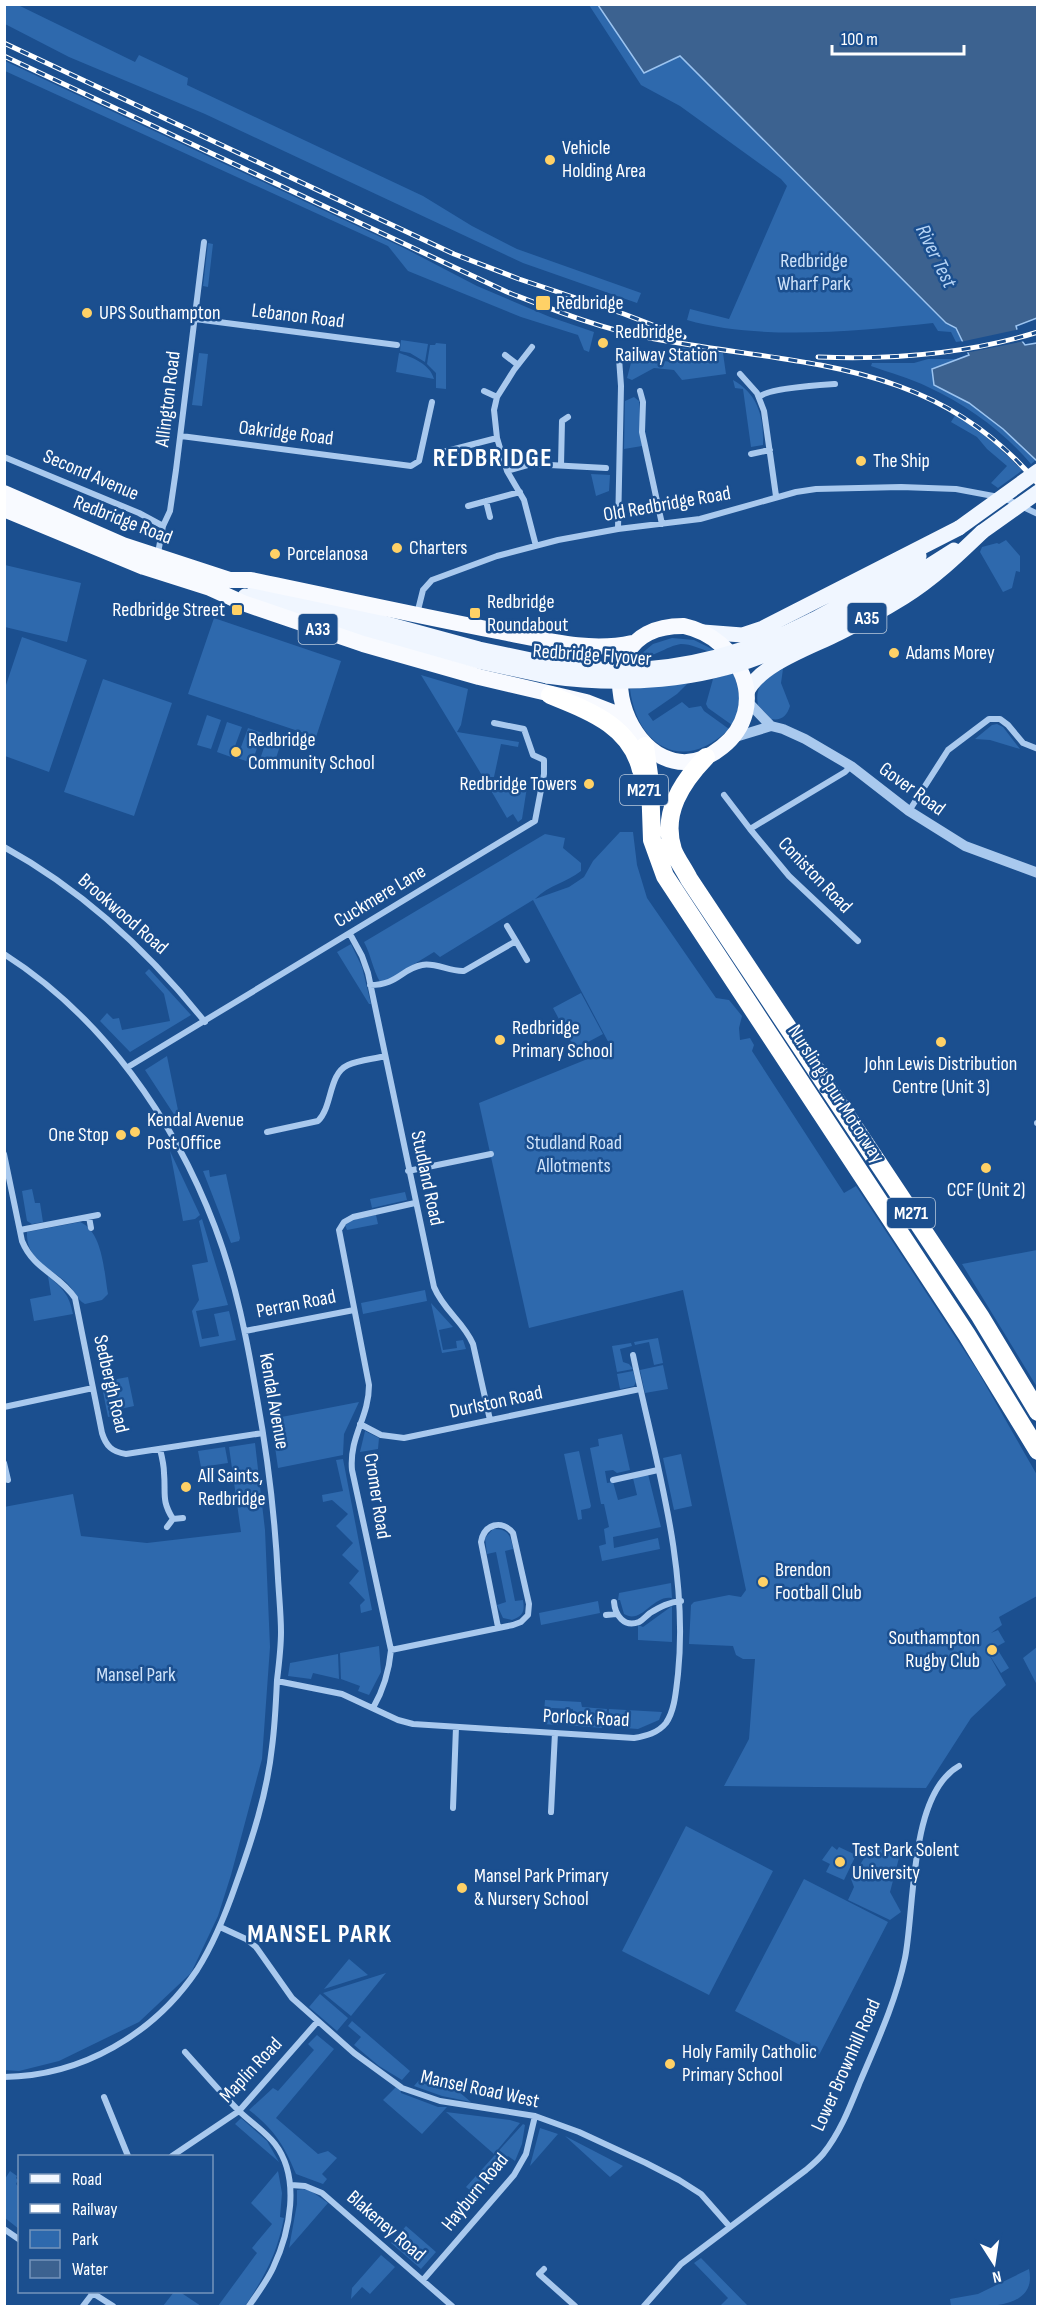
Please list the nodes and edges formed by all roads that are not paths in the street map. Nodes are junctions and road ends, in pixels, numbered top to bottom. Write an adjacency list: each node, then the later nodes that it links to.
1 (204, 242): 2 (street, Allington Road)
2 (195, 319): 3 (street, Lebanon Road); 16 (street, Allington Road)
3 (398, 345)
4 (532, 347): 7 (street)
5 (505, 355): 7 (street)
6 (619, 358): 40 (street)
7 (518, 364): 12 (street)
8 (740, 374): 13 (street)
9 (835, 384): 13 (street)
10 (640, 390): 37 (street)
11 (484, 391): 12 (street)
12 (497, 397): 17 (street)
13 (759, 397): 19 (street)
14 (432, 402): 16 (street, Oakridge Road)
15 (568, 417): 24 (street)
16 (181, 436): 38 (street, Allington Road)
17 (497, 438): 18 (street); 26 (street)
18 (460, 448): 20 (street); 23 (street)
19 (770, 450): 21 (street); 31 (street)
20 (443, 452)
21 (751, 454)
22 (4, 457): 38 (street, Second Avenue)
23 (463, 462)
24 (561, 465): 25 (street); 26 (street)
25 (606, 468)
26 (507, 471): 28 (street)
27 (1038, 471): 39 (main road, A35, bridge)
28 (520, 492): 32 (street); 42 (street)
29 (1038, 492): 41 (main road, A35, bridge)
30 (4, 493): 43 (highway, Redbridge Road / A33)
31 (776, 496): 35 (street, Old Redbridge Road); 37 (street, Old Redbridge Road)
32 (486, 501): 33 (street); 36 (street)
33 (468, 506)
34 (4, 509): 45 (highway, Redbridge Road / A33)
35 (1038, 514)
36 (490, 517)
37 (662, 524): 40 (street, Old Redbridge Road)
38 (163, 526): 43 (street, Allington Road)
39 (959, 528): 47 (main road, Redbridge Flyover / A35); 48 (main road, A35)
40 (618, 529): 42 (street, Old Redbridge Road)
41 (982, 532): 47 (main road, Redbridge Flyover / A35); 52 (main road, A35)
42 (536, 546): 46 (street, Old Redbridge Road)
43 (158, 557): 44 (highway, Redbridge Road / A33)
44 (230, 580): 46 (highway, A33); 50 (main road, Redbridge Flyover / A35)
45 (210, 588): 50 (main road, Redbridge Flyover / A35); 51 (highway, A33)
46 (417, 615): 49 (highway, A33)
47 (815, 625): 50 (main road, Redbridge Flyover / A35, bridge)
48 (703, 632): 49 (highway); 52 (highway)
49 (632, 643): 53 (highway)
50 (548, 670)
51 (550, 694): 53 (highway, A33); 64 (highway, M271)
52 (747, 696): 55 (street, Gover Road); 56 (highway)
53 (627, 718): 57 (highway)
54 (494, 723): 68 (street, Cuckmere Lane)
55 (771, 726): 56 (street); 60 (street, Gover Road)
56 (732, 738): 59 (highway)
57 (645, 746): 59 (highway); 64 (highway, Nursling Spur Motorway / M271)
58 (1038, 749): 62 (street)
59 (706, 757): 93 (highway, Nursling Spur Motorway / M271)
60 (851, 766): 62 (street, Gover Road); 63 (street, Coniston Road)
61 (724, 795): 63 (street, Coniston Road)
62 (909, 811): 66 (street, Gover Road)
63 (750, 829): 70 (street, Coniston Road)
64 (652, 840): 98 (highway, Nursling Spur Motorway / M271)
65 (4, 847): 74 (street, Brookwood Road)
66 (1038, 873)
67 (507, 926): 69 (street)
68 (350, 934): 73 (street, Studland Road); 74 (street, Cuckmere Lane)
69 (516, 941): 72 (street); 73 (street)
70 (858, 941)
71 (4, 954): 76 (street, Kendal Avenue)
72 (527, 960)
73 (370, 985): 75 (street, Studland Road)
74 (205, 1022): 76 (street, Cuckmere Lane)
75 (385, 1056): 77 (street); 81 (street, Studland Road)
76 (128, 1067): 88 (street, Kendal Avenue)
77 (267, 1132)
78 (4, 1154): 80 (street, Sedbergh Road)
79 (490, 1154): 81 (street)
80 (6, 1168): 86 (street, Sedbergh Road)
81 (408, 1171): 82 (street, Studland Road)
82 (415, 1203): 87 (street, Cromer Road); 94 (street, Studland Road)
83 (98, 1215): 84 (street)
84 (89, 1217): 85 (street); 86 (street)
85 (91, 1228)
86 (20, 1230): 90 (street, Sedbergh Road)
87 (354, 1310): 88 (street, Perran Road); 95 (street, Cromer Road)
88 (245, 1331): 96 (street, Kendal Avenue)
89 (633, 1356): 91 (street, Porlock Road)
90 (93, 1388): 92 (street); 97 (street, Sedbergh Road)
91 (640, 1389): 94 (street, Durlston Road); 100 (street, Porlock Road)
92 (4, 1407)
93 (1038, 1412)
94 (490, 1420): 95 (street, Durlston Road)
95 (360, 1424): 111 (street, Cromer Road)
96 (263, 1433): 97 (street, Sedbergh Road); 112 (street, Kendal Avenue)
97 (160, 1449): 104 (street)
98 (1038, 1451)
99 (4, 1463): 101 (street)
100 (658, 1470): 102 (street); 106 (street, Porlock Road)
101 (8, 1480)
102 (622, 1487)
103 (183, 1518): 104 (street)
104 (173, 1519): 105 (street)
105 (167, 1527)
106 (681, 1601): 108 (street); 115 (street, Porlock Road)
107 (614, 1602): 108 (street)
108 (616, 1614): 109 (street)
109 (606, 1616)
110 (498, 1627): 110 (street); 111 (street)
111 (390, 1650): 113 (street, Cromer Road)
112 (277, 1681): 113 (street, Porlock Road); 119 (street, Kendal Avenue)
113 (373, 1708): 114 (street, Porlock Road)
114 (456, 1727): 115 (street, Porlock Road); 117 (street)
115 (555, 1734): 118 (street)
116 (958, 1766): 129 (street, Lower Brownhill Road)
117 (453, 1808)
118 (551, 1812)
119 (220, 1927): 120 (street, Mansel Road West); 122 (street, Kendal Avenue)
120 (318, 2021): 124 (street, Maplin Road); 125 (street, Mansel Road West)
121 (185, 2052): 124 (street)
122 (4, 2077)
123 (104, 2097): 126 (street)
124 (239, 2111): 127 (street, Maplin Road); 128 (street)
125 (535, 2116): 129 (street, Mansel Road West); 133 (street, Hayburn Road)
126 (127, 2155)
127 (175, 2155)
128 (291, 2186): 133 (street, Blakeney Road); 138 (street)
129 (730, 2227): 141 (street, Lower Brownhill Road)
130 (4, 2229): 131 (street)
131 (18, 2239)
132 (544, 2269): 140 (street)
133 (423, 2280): 139 (street, Blakeney Road)
134 (91, 2293): 136 (street)
135 (93, 2293): 137 (street)
136 (83, 2307)
137 (113, 2307)
138 (249, 2307)
139 (452, 2307)
140 (575, 2307)
141 (644, 2307)

